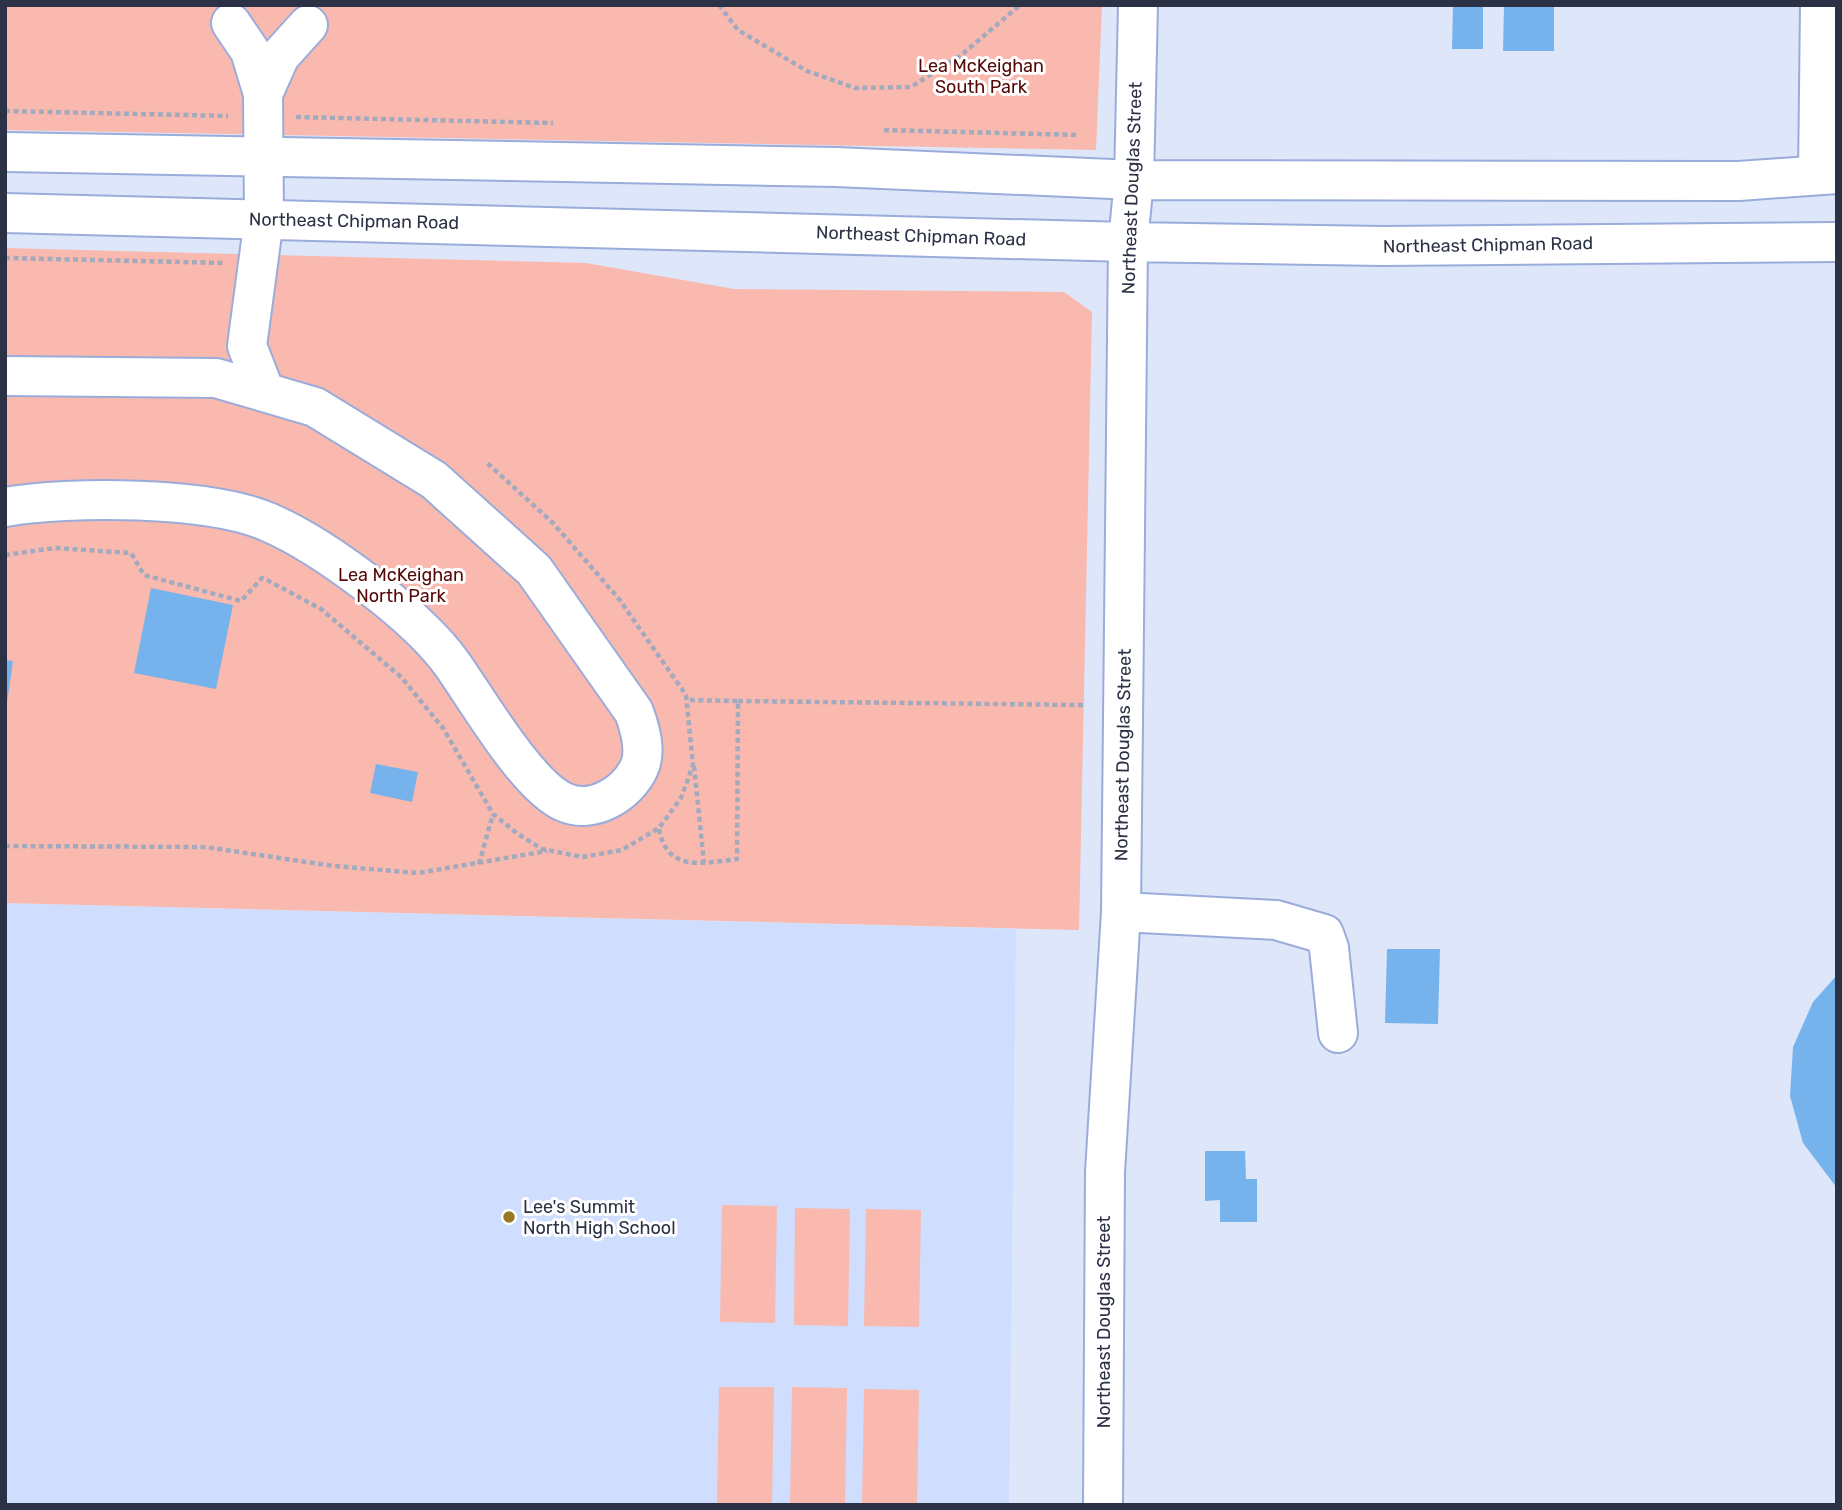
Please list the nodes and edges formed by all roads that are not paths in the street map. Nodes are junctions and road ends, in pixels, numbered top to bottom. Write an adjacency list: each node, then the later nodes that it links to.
1 (1138, 5): 9 (main road, Northeast Douglas Street)
2 (1821, 5): 8 (main road)
3 (231, 23): 5 (main road)
4 (308, 24): 5 (main road)
5 (262, 105): 7 (main road)
6 (5, 152): 7 (main road)
7 (261, 156): 9 (main road); 11 (main road)
8 (1827, 175): 9 (main road)
9 (1134, 180): 12 (main road, Northeast Douglas Street)
10 (5, 213): 11 (main road, Northeast Chipman Road)
11 (264, 219): 12 (main road, Northeast Chipman Road); 14 (main road)
12 (1128, 242): 13 (main road, Northeast Chipman Road); 19 (main road, Northeast Douglas Street)
13 (1837, 242)
14 (247, 346): 16 (main road); 17 (main road)
15 (5, 376): 16 (main road)
16 (216, 378): 17 (main road)
17 (265, 393): 18 (main road)
18 (5, 507)
19 (1121, 912): 20 (main road); 21 (main road, Northeast Douglas Street)
20 (1338, 1033)
21 (1103, 1505)

